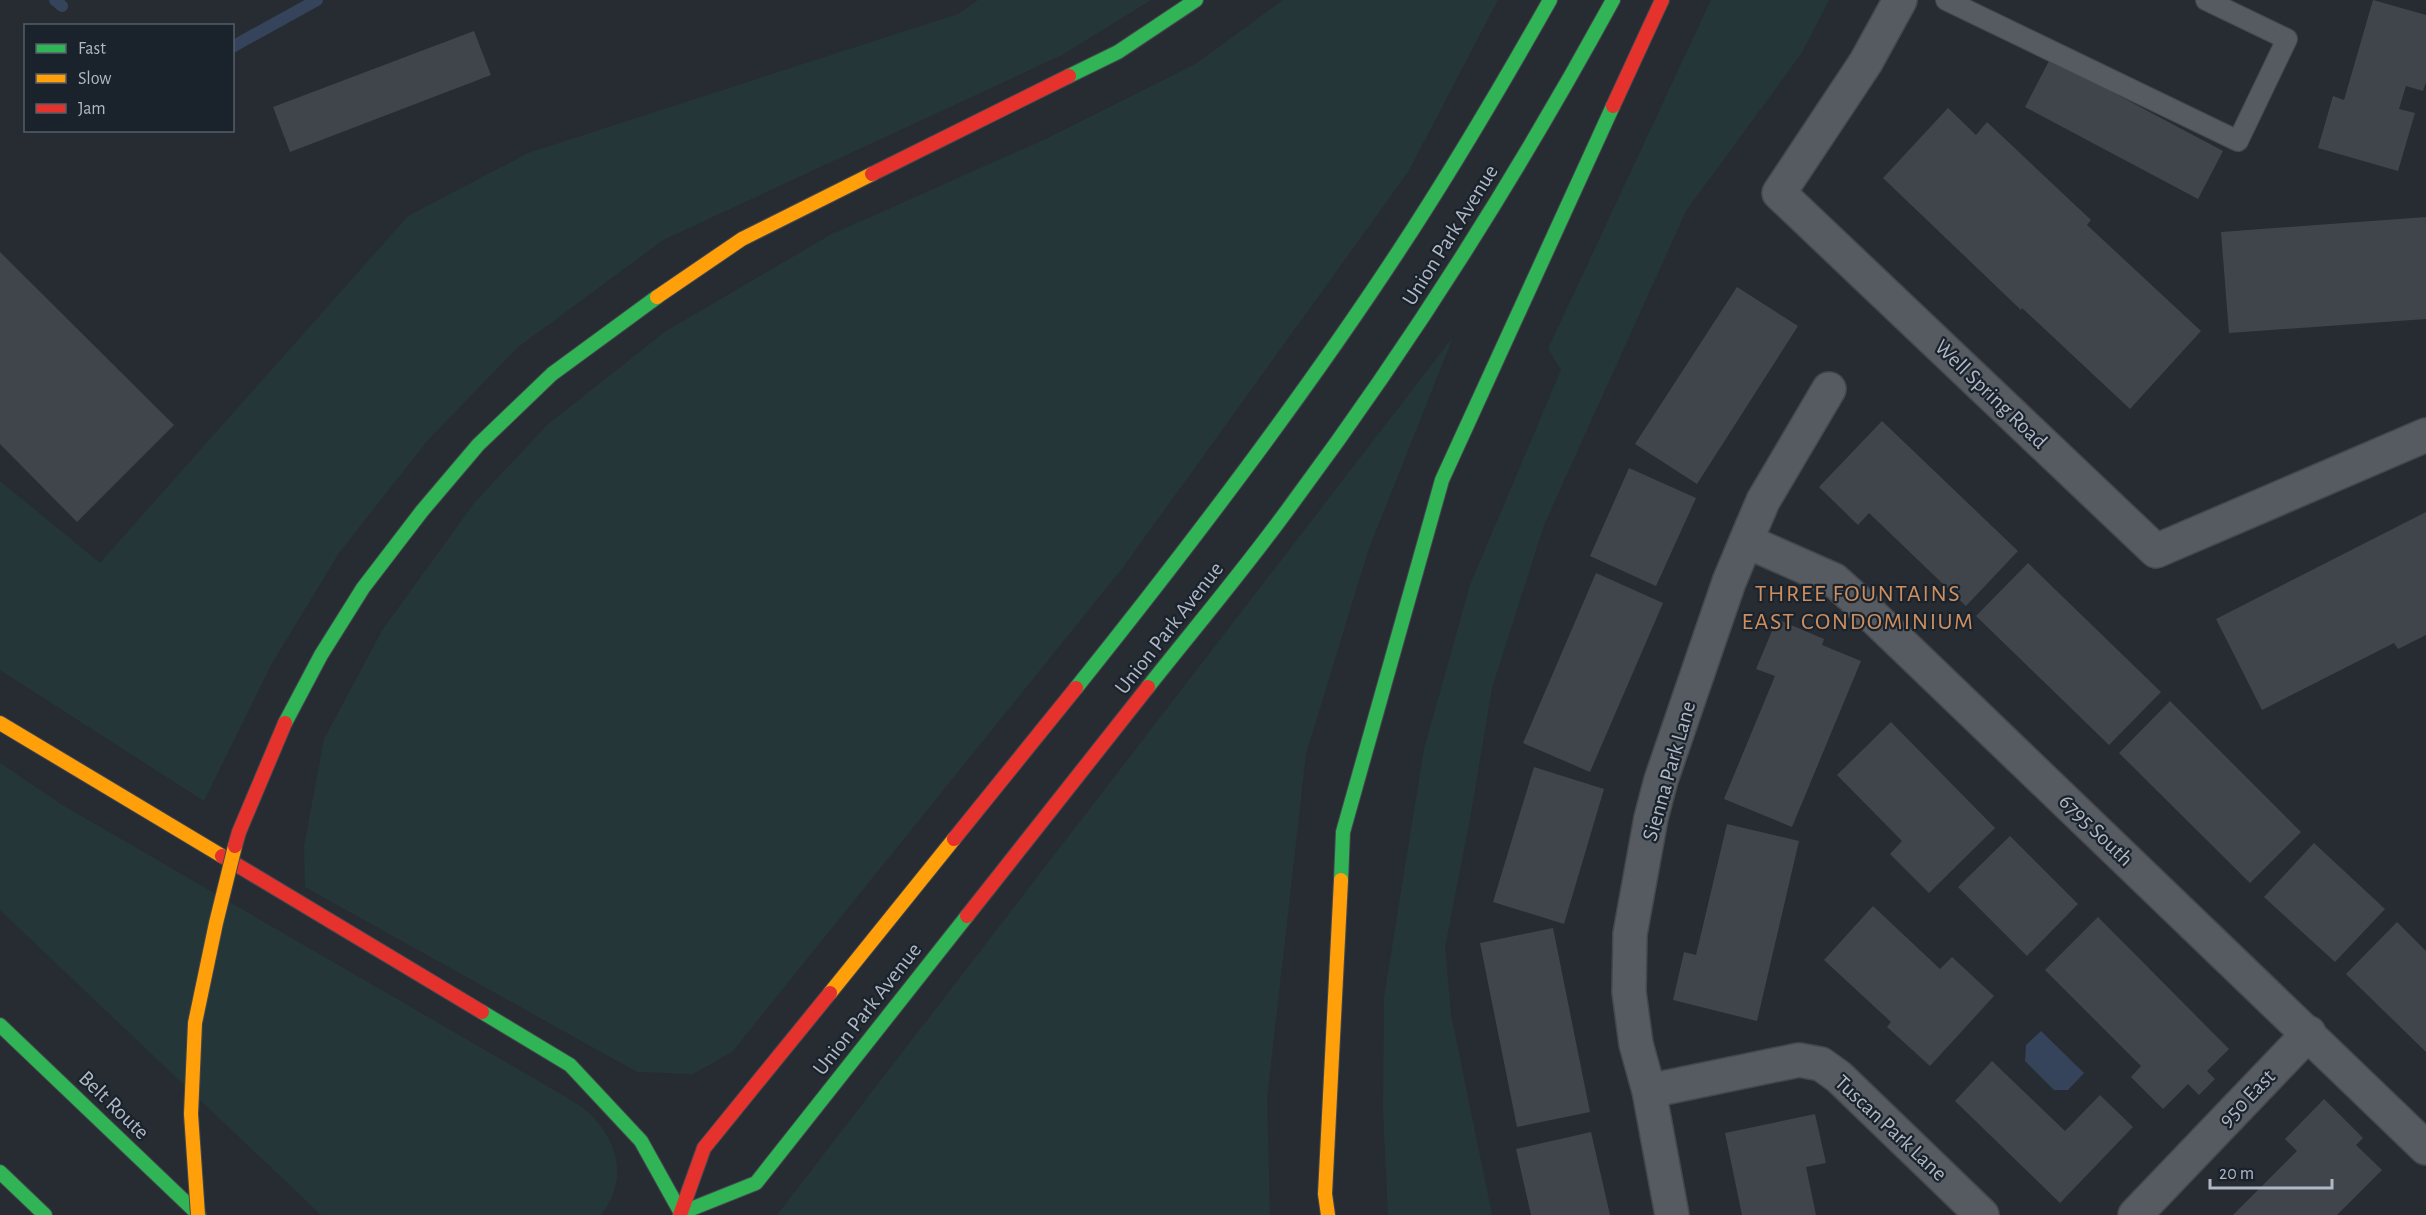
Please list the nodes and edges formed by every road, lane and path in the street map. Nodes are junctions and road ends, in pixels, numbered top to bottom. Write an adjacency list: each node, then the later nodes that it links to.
1 (1196, 0): 19 (main road, bridge)
2 (1550, 0): 17 (main road, Union Park Avenue)
3 (1613, 0): 17 (main road, Union Park Avenue)
4 (1662, 0): 20 (main road)
5 (1900, 0): 9 (street, Well Spring Road)
6 (1946, 0): 7 (lane)
7 (2206, 0)
8 (1829, 389): 10 (street, Sienna Park Lane)
9 (2426, 435)
10 (1746, 541): 13 (street, 6795 South); 14 (street, Sienna Park Lane)
11 (0, 723): 17 (main road)
12 (0, 1025): 19 (main road, Belt Route)
13 (2309, 1033): 15 (street, 6795 South); 23 (street, 950 East)
14 (1649, 1091): 21 (street, Sienna Park Lane); 22 (street, Tuscan Park Lane)
15 (2426, 1148)
16 (0, 1172): 18 (main road)
17 (682, 1214)
18 (45, 1215)
19 (198, 1215)
20 (1328, 1215)
21 (1672, 1215)
22 (1982, 1215)
23 (2135, 1215)

